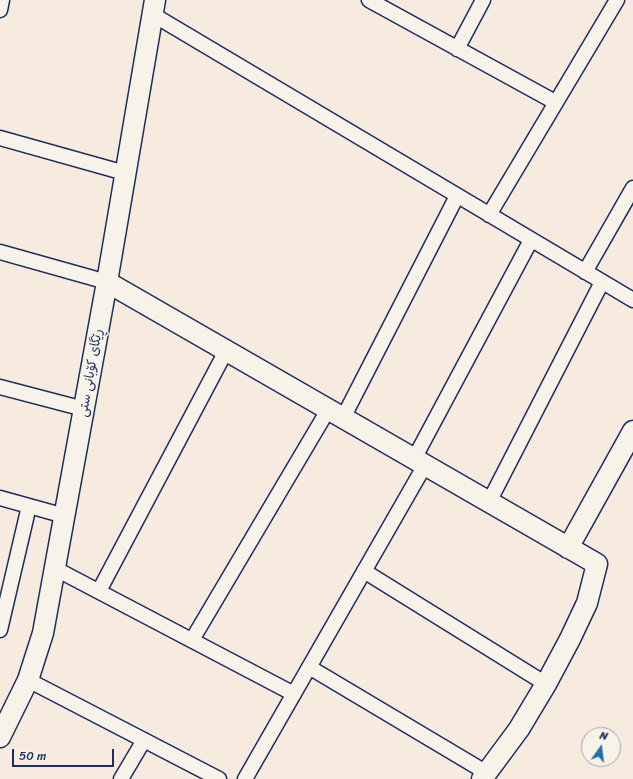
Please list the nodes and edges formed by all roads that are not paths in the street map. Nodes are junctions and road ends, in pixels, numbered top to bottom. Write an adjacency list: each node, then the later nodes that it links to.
1 (2, 0): 6 (street)
2 (369, 0): 7 (street)
3 (483, 0): 7 (street)
4 (617, 0): 8 (street)
5 (153, 7): 10 (street, ڕێگای کۆبانی ستی); 12 (street)
6 (0, 10)
7 (457, 48): 8 (street)
8 (555, 102): 13 (street)
9 (0, 138): 10 (street)
10 (125, 173): 17 (street, ڕێگای کۆبانی ستی)
11 (633, 188): 16 (street)
12 (457, 196): 13 (street); 23 (street)
13 (488, 215): 14 (street)
14 (531, 240): 16 (street); 25 (street)
15 (0, 252): 17 (street)
16 (585, 272): 18 (street)
17 (107, 282): 20 (street); 22 (street, ڕێگای کۆبانی ستی)
18 (602, 282): 19 (street); 27 (street)
19 (633, 300)
20 (226, 351): 23 (street); 33 (street)
21 (0, 387): 22 (street)
22 (84, 409): 29 (street, ڕێگای کۆبانی ستی)
23 (335, 414): 25 (street); 35 (street)
24 (633, 431): 30 (street)
25 (420, 462): 27 (street); 32 (street)
26 (0, 498): 28 (street)
27 (489, 502): 30 (street)
28 (29, 506): 29 (street); 34 (street)
29 (65, 516): 31 (street, ڕێگای کۆبانی ستی)
30 (568, 548): 38 (street)
31 (54, 568): 33 (street); 37 (street, ڕێگای کۆبانی ستی)
32 (364, 571): 36 (street); 38 (street)
33 (99, 591): 35 (street)
34 (0, 630)
35 (192, 640): 39 (street)
36 (309, 667): 39 (street); 42 (street)
37 (28, 680): 40 (street, ڕێگای کۆبانی ستی); 41 (street)
38 (546, 684): 42 (street)
39 (294, 694): 45 (street)
40 (0, 737)
41 (144, 740): 43 (street); 44 (street)
42 (485, 776)
43 (120, 779)
44 (219, 779)
45 (245, 779)

